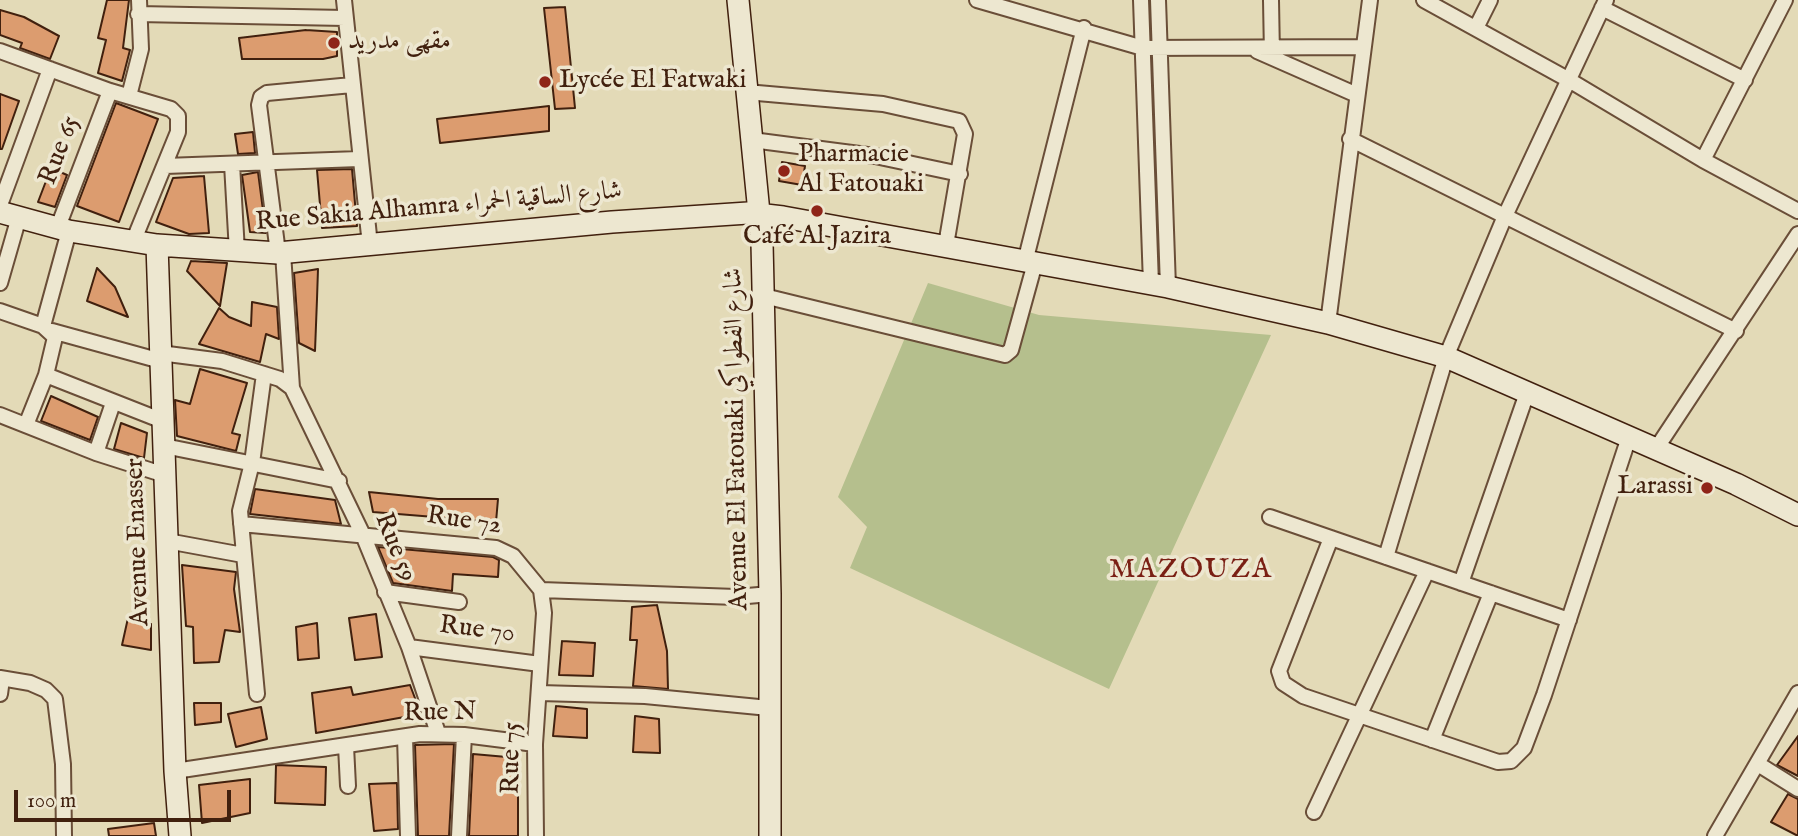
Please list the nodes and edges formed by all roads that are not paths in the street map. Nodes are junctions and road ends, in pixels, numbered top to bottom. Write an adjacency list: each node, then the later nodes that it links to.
1 (344, 0): 13 (street)
2 (738, 0): 26 (street, Avenue El Fatouaki شارع الفطواكي)
3 (977, 0): 14 (street)
4 (1141, 0): 17 (street)
5 (1157, 0): 18 (street)
6 (1271, 0): 20 (street)
7 (1370, 0): 16 (street)
8 (1424, 0): 15 (street)
9 (1490, 0): 15 (street)
10 (1785, 0): 23 (street)
11 (1604, 4): 22 (street); 23 (street)
12 (139, 7): 13 (street); 28 (street)
13 (345, 18): 24 (street)
14 (1084, 28): 17 (street); 50 (street)
15 (1476, 28): 22 (street)
16 (1364, 47): 20 (street); 27 (street)
17 (1143, 48): 18 (street); 52 (street)
18 (1159, 48): 20 (street); 52 (street)
19 (0, 51): 21 (street)
20 (1272, 53): 27 (street)
21 (50, 69): 25 (street); 37 (street)
22 (1569, 80): 32 (street); 41 (street)
23 (1745, 80): 32 (street)
24 (352, 85): 31 (street); 33 (street)
25 (110, 91): 28 (street); 42 (street, Rue 65)
26 (746, 92): 30 (street, Avenue El Fatouaki شارع الفطواكي); 36 (street)
27 (1357, 95): 29 (street)
28 (129, 96): 35 (street)
29 (1350, 139): 41 (street); 55 (street)
30 (752, 140): 36 (street); 40 (street, Avenue El Fatouaki شارع الفطواكي)
31 (359, 159): 33 (street); 46 (street)
32 (1703, 160): 38 (street)
33 (268, 163): 34 (street); 49 (street)
34 (232, 164): 35 (street); 48 (street)
35 (166, 166): 44 (street)
36 (960, 174): 47 (street)
37 (0, 205)
38 (1798, 211)
39 (9, 214): 42 (street, Rue Sakia Alhamra شارع الساقية الحمراء); 51 (street)
40 (760, 214): 46 (street, Rue Sakia Alhamra شارع الساقية الحمراء); 47 (street, Rue Sakia Alhamra شارع الساقية الحمراء); 53 (street, Avenue El Fatouaki شارع الفطواكي)
41 (1505, 216): 57 (street); 59 (street)
42 (64, 229): 44 (street, Rue Sakia Alhamra شارع الساقية الحمراء); 56 (street, Rue 65)
43 (1798, 234): 57 (street)
44 (133, 242): 45 (street, Rue Sakia Alhamra شارع الساقية الحمراء)
45 (157, 245): 48 (street, Rue Sakia Alhamra شارع الساقية الحمراء); 58 (street, Avenue Enasser)
46 (370, 245): 49 (street, Rue Sakia Alhamra شارع الساقية الحمراء)
47 (946, 245): 50 (street, Rue Sakia Alhamra شارع الساقية الحمراء)
48 (237, 252): 49 (street, Rue Sakia Alhamra شارع الساقية الحمراء)
49 (280, 253): 62 (street)
50 (1030, 262): 52 (street, Rue Sakia Alhamra شارع الساقية الحمراء); 53 (street)
51 (0, 283)
52 (1160, 286): 55 (street, Rue Sakia Alhamra شارع الساقية الحمراء)
53 (764, 296): 88 (street, Avenue El Fatouaki شارع الفطواكي)
54 (0, 311): 56 (street)
55 (1328, 323): 59 (street, Rue Sakia Alhamra شارع الساقية الحمراء)
56 (47, 328): 58 (street); 61 (street, Rue 65)
57 (1736, 331): 70 (street)
58 (161, 357): 60 (street); 66 (street, Avenue Enasser)
59 (1446, 357): 63 (street, Rue Sakia Alhamra شارع الساقية الحمراء); 82 (street)
60 (264, 374): 62 (street); 72 (street)
61 (46, 375): 64 (street); 67 (street, Rue 65)
62 (292, 388): 74 (street, Rue 59)
63 (1527, 393): 68 (street, Rue Sakia Alhamra شارع الساقية الحمراء); 84 (street)
64 (113, 403): 66 (street); 71 (street)
65 (0, 415): 67 (street)
66 (163, 421): 69 (street, Avenue Enasser)
67 (26, 425): 71 (street)
68 (1629, 438): 70 (street, Rue Sakia Alhamra شارع الساقية الحمراء); 90 (street)
69 (164, 446): 72 (street); 73 (street, Avenue Enasser)
70 (1656, 449): 75 (street, Rue Sakia Alhamra شارع الساقية الحمراء)
71 (96, 453): 73 (street)
72 (252, 463): 74 (street); 77 (street)
73 (165, 475): 80 (street, Avenue Enasser)
74 (339, 481): 78 (street, Rue 59)
75 (1798, 515)
76 (1270, 517): 79 (street)
77 (241, 524): 78 (street, Rue 72); 81 (street)
78 (363, 535): 85 (street, Rue 72); 86 (street, Rue 59)
79 (1331, 538): 82 (street); 98 (street)
80 (167, 541): 81 (street); 106 (street, Avenue Enasser)
81 (243, 555): 96 (street)
82 (1385, 557): 83 (street)
83 (1427, 572): 84 (street); 98 (street)
84 (1461, 583): 87 (street)
85 (541, 590): 88 (street); 92 (street, Rue 75)
86 (385, 592): 89 (street); 91 (street, Rue 59)
87 (1492, 593): 90 (street); 102 (street)
88 (770, 594): 97 (street, Avenue El Fatouaki شارع الفطواكي)
89 (459, 602)
90 (1569, 620): 102 (street)
91 (409, 647): 92 (street, Rue 70); 99 (street, Rue 59)
92 (540, 664): 94 (street, Rue 75)
93 (1, 684): 111 (street)
94 (540, 693): 97 (street); 103 (street, Rue 75)
95 (1798, 693): 105 (street)
96 (257, 694)
97 (769, 708): 115 (street, Avenue El Fatouaki شارع الفطواكي)
98 (1360, 715): 102 (street); 109 (street)
99 (438, 733): 100 (street, Rue N); 101 (street, Rue N)
100 (464, 735): 103 (street, Rue N); 114 (street)
101 (405, 737): 104 (street, Rue N); 113 (street)
102 (1432, 740)
103 (535, 744): 110 (street, Rue 75)
104 (346, 746): 106 (street, Rue N); 107 (street)
105 (1758, 764): 108 (street); 116 (street)
106 (175, 771): 112 (street, Avenue Enasser)
107 (348, 786)
108 (1798, 789)
109 (1314, 812)
110 (536, 831)
111 (64, 836)
112 (180, 836)
113 (408, 836)
114 (459, 836)
115 (770, 836)
116 (1714, 836)

